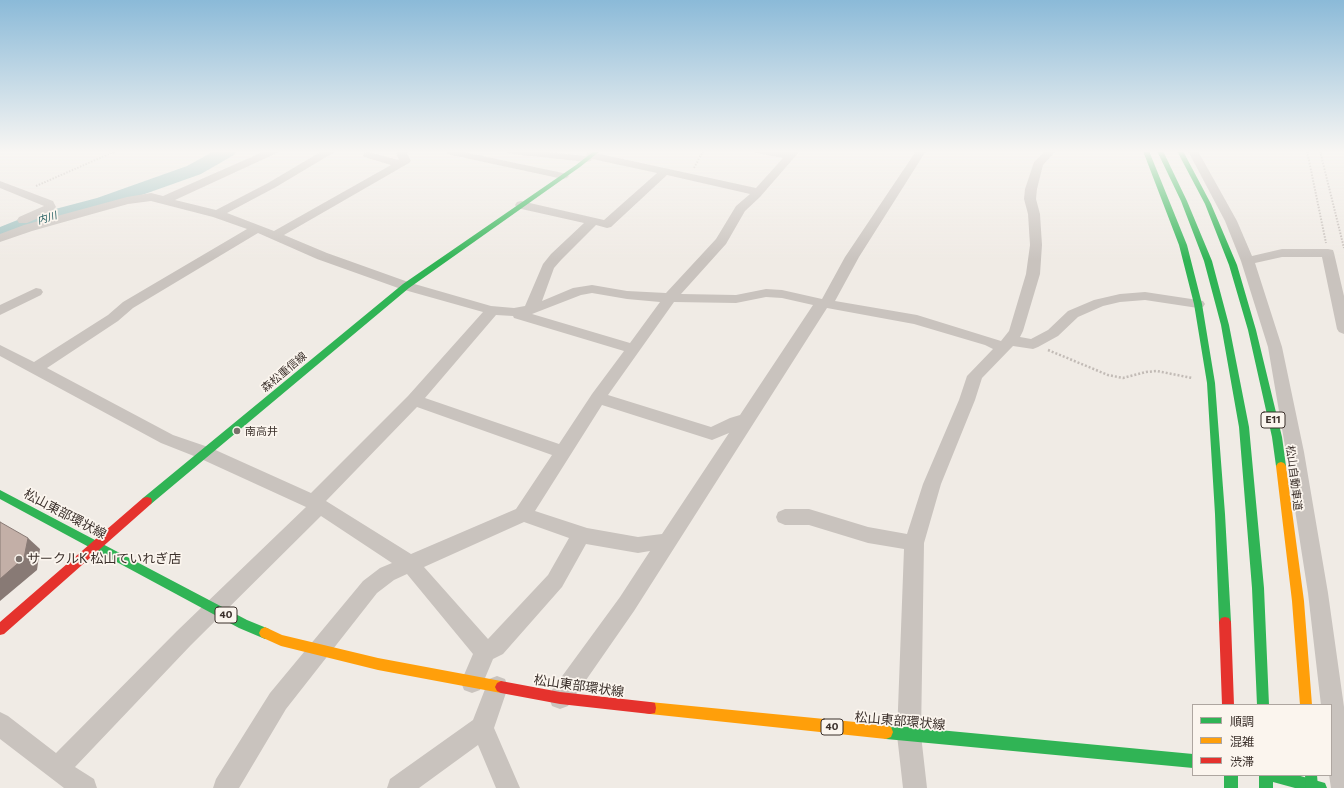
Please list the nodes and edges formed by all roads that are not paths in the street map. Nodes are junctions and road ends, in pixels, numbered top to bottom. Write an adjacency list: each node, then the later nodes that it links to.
1 (10, 188): 20 (street)
2 (191, 188): 16 (street)
3 (267, 188): 18 (street)
4 (358, 188): 22 (street)
5 (546, 188): 17 (main road, 森松重信線)
6 (647, 188): 19 (street)
7 (739, 188): 15 (street)
8 (762, 188): 15 (street)
9 (897, 188): 28 (street)
10 (1032, 188): 34 (street)
11 (1161, 188): 29 (main road)
12 (1178, 188): 60 (main road)
13 (1200, 188): 61 (main road, 松山自動車道 / E11)
14 (1214, 188): 24 (street)
15 (758, 192): 27 (street)
16 (165, 200): 18 (street); 23 (street)
17 (521, 205): 19 (street); 25 (main road, 森松重信線)
18 (217, 214): 21 (street)
19 (593, 221): 32 (street)
20 (0, 228)
21 (257, 228): 22 (street); 37 (street)
22 (274, 236): 25 (street)
23 (0, 238)
24 (1248, 261): 33 (street); 80 (street)
25 (406, 286): 30 (street); 42 (main road, 森松重信線)
26 (36, 292): 31 (street)
27 (670, 298): 28 (street); 32 (street); 35 (street)
28 (824, 304): 34 (street); 40 (street)
29 (1198, 304): 34 (street); 59 (main road)
30 (493, 310): 32 (street); 39 (street)
31 (0, 311)
32 (522, 315): 35 (street)
33 (1344, 330)
34 (1006, 345): 49 (street)
35 (633, 349): 38 (street)
36 (0, 350): 37 (street)
37 (36, 368): 42 (street)
38 (598, 398): 40 (street); 41 (street)
39 (414, 400): 41 (street); 44 (street)
40 (746, 420): 48 (street)
41 (563, 452): 45 (street)
42 (205, 453): 44 (street); 50 (main road, 森松重信線)
43 (0, 494): 50 (main road, 松山東部環状線 / 40)
44 (316, 504): 51 (street); 52 (street)
45 (523, 514): 47 (street); 51 (street)
46 (785, 517): 49 (street)
47 (581, 534): 48 (street); 55 (street)
48 (667, 541): 58 (street)
49 (914, 543): 64 (street)
50 (96, 545): 52 (main road, 松山東部環状線 / 40); 53 (main road, 森松重信線)
51 (410, 564): 54 (street); 55 (street)
52 (215, 609): 54 (main road, 松山東部環状線 / 40); 66 (street)
53 (0, 630)
54 (319, 650): 56 (main road, 松山東部環状線 / 40); 72 (street)
55 (485, 652): 56 (street)
56 (472, 682): 57 (main road, 松山東部環状線 / 40)
57 (497, 687): 58 (main road, 松山東部環状線 / 40); 63 (street)
58 (560, 698): 64 (main road, 松山東部環状線 / 40)
59 (1228, 704)
60 (1263, 704)
61 (1306, 704)
62 (0, 724): 66 (street)
63 (482, 728): 73 (street); 74 (street)
64 (908, 735): 65 (main road, 松山東部環状線 / 40); 75 (street)
65 (1192, 761)
66 (57, 769): 71 (street)
67 (1230, 776): 76 (main road)
68 (1266, 776): 77 (main road)
69 (1276, 776): 79 (main road)
70 (1311, 776): 78 (main road, bridge)
71 (85, 788)
72 (225, 788)
73 (399, 788)
74 (508, 788)
75 (915, 788)
76 (1230, 788)
77 (1266, 788)
78 (1312, 788)
79 (1320, 788)
80 (1343, 788)

